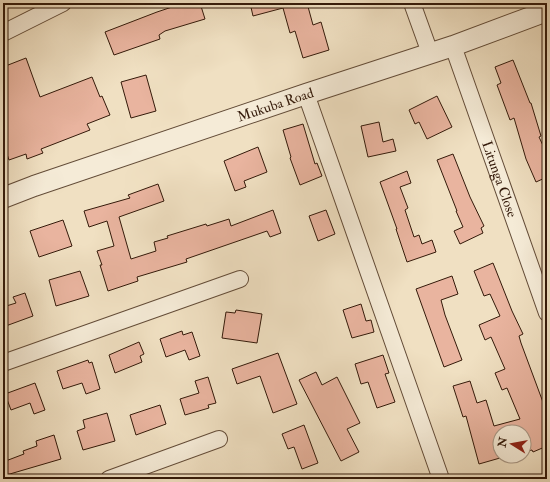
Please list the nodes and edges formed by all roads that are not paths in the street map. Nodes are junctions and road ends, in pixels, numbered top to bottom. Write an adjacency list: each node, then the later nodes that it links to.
1 (63, 3): 4 (street)
2 (412, 3): 6 (street)
3 (547, 11): 5 (street, Mukuba Road)
4 (3, 33)
5 (453, 46): 6 (street, Mukuba Road); 10 (street, Litunga Close)
6 (430, 53): 7 (street, Mukuba Road)
7 (306, 94): 8 (street, Mukuba Road); 14 (street)
8 (3, 198)
9 (240, 280): 11 (street)
10 (547, 313)
11 (3, 364)
12 (219, 439): 13 (street)
13 (109, 479)
14 (441, 479)

